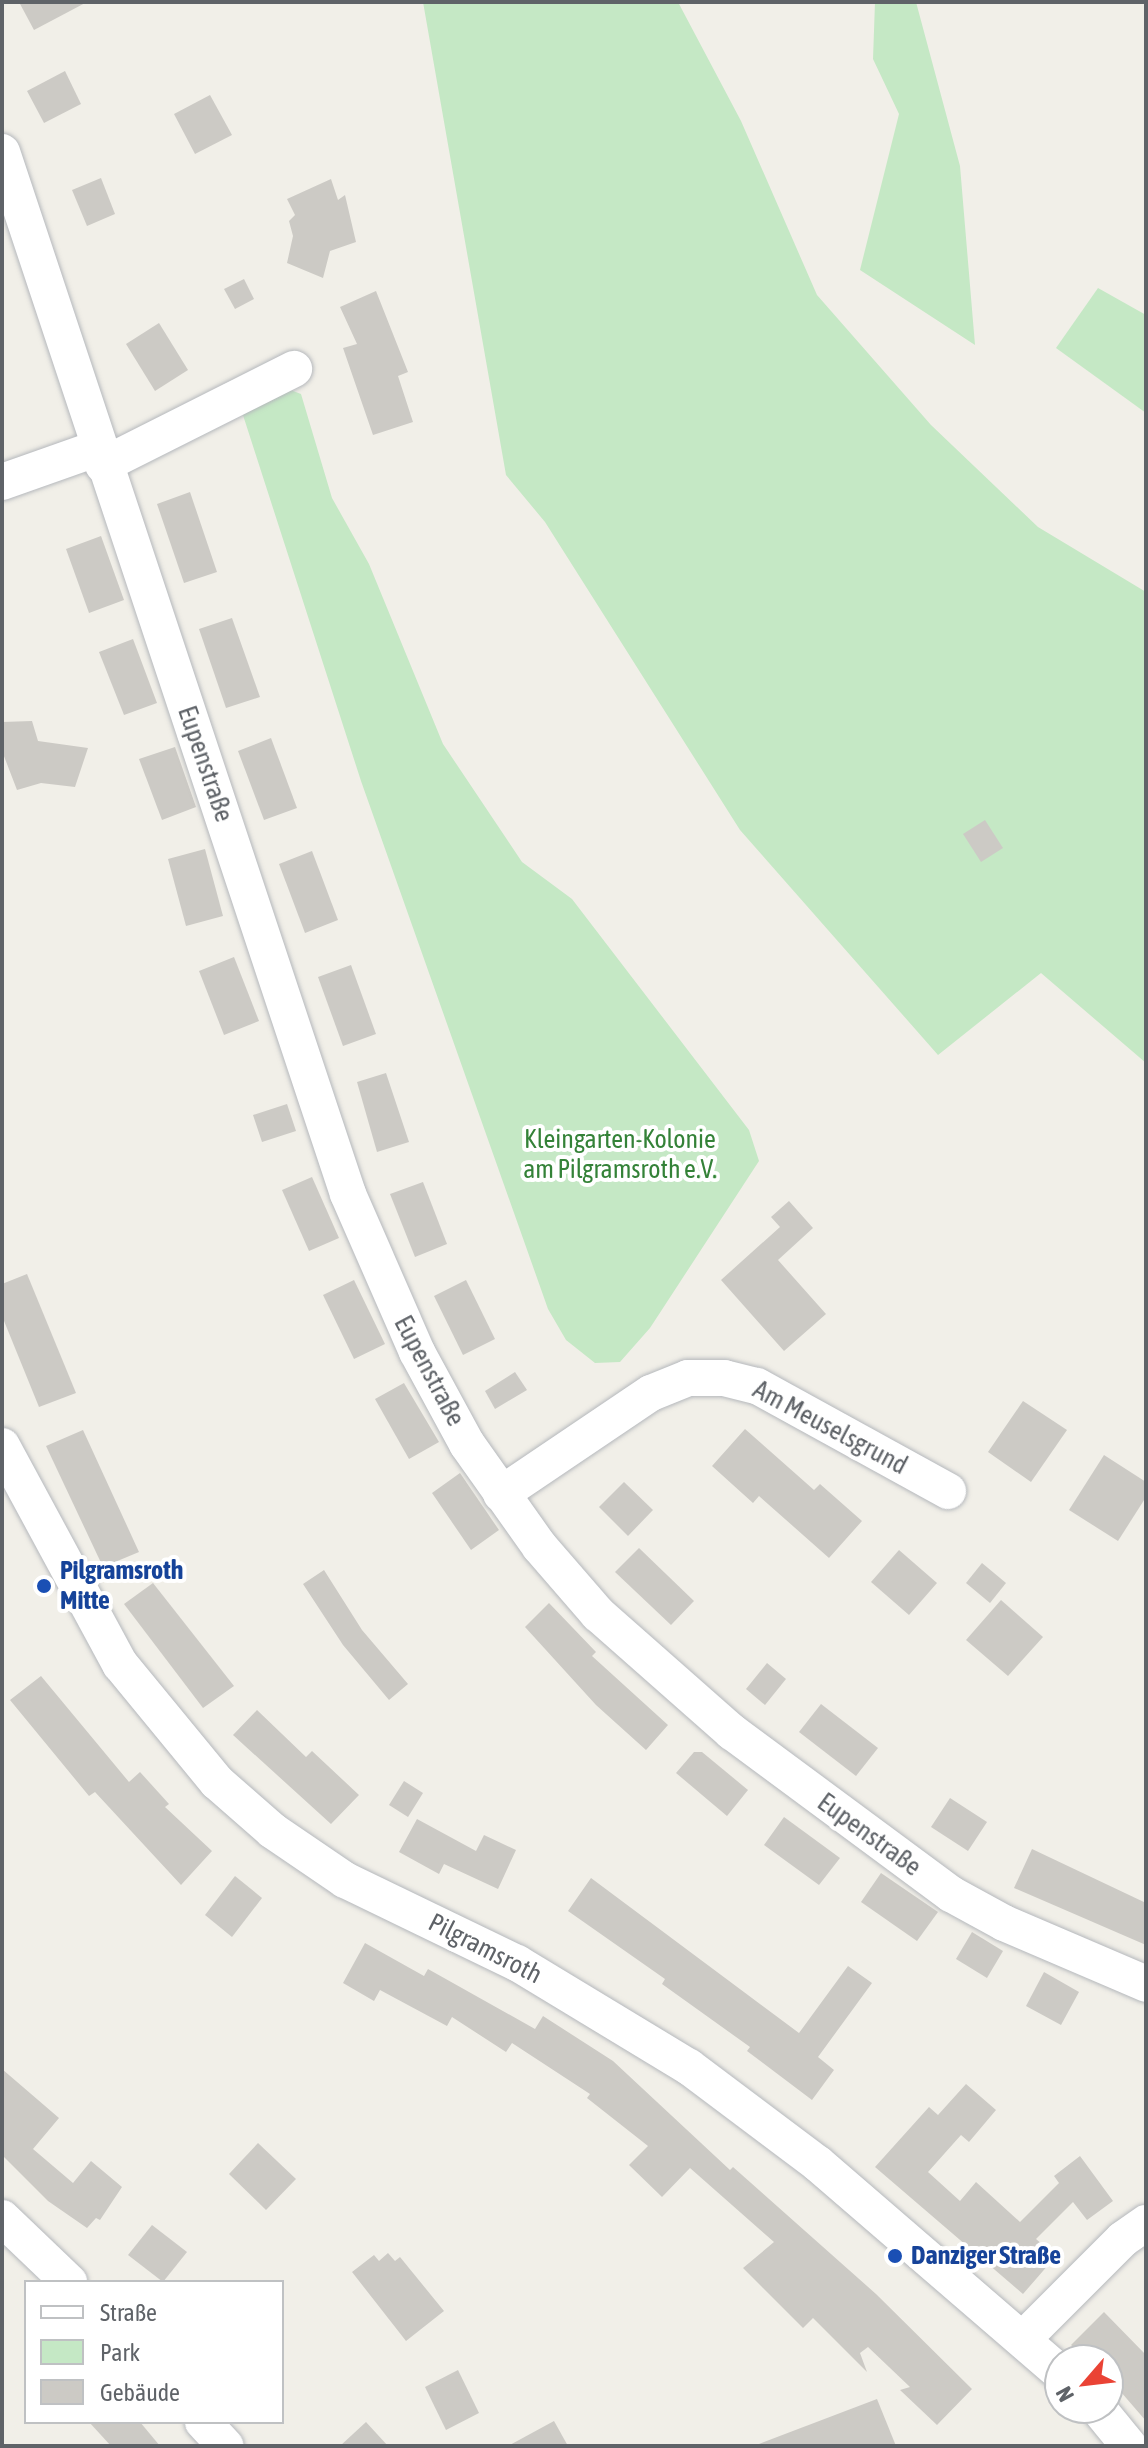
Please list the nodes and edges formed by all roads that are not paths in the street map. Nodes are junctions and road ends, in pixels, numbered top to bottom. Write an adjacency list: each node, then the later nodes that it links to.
1 (2, 152): 3 (street, Eupenstraße)
2 (294, 369): 3 (street)
3 (100, 456): 4 (street); 7 (street, Eupenstraße)
4 (2, 482)
5 (2, 1446): 12 (street, Pilgramsroth)
6 (948, 1491): 7 (street, Am Meuselsgrund)
7 (501, 1494): 8 (street, Eupenstraße)
8 (1146, 1984)
9 (2, 2218): 11 (street)
10 (1146, 2223): 12 (street)
11 (67, 2280)
12 (1023, 2339): 13 (street, Pilgramsroth)
13 (1044, 2358)
14 (205, 2424): 16 (street)
15 (1111, 2424): 17 (street)
16 (225, 2446)
17 (1129, 2446)

